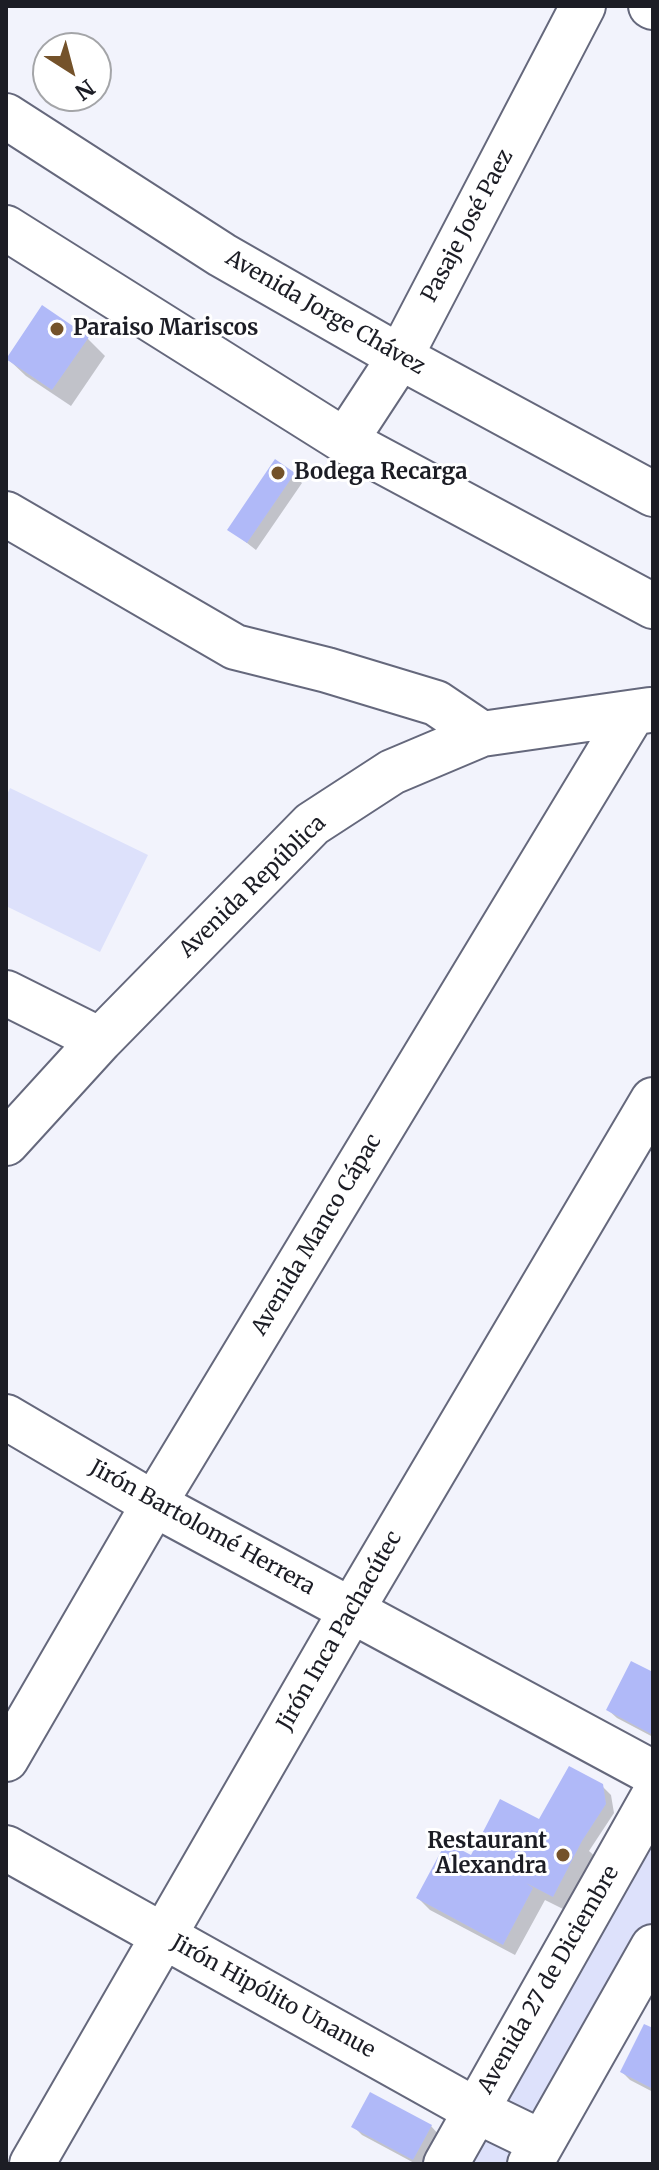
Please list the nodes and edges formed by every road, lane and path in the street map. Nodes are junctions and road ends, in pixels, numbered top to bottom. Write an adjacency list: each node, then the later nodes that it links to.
1 (583, 6): 4 (street, Pasaje José Paez)
2 (6, 116): 4 (street, Avenida Jorge Chávez)
3 (6, 228): 5 (street)
4 (400, 357): 5 (street, Pasaje José Paez); 6 (street, Avenida Jorge Chávez)
5 (345, 441): 8 (street)
6 (653, 494)
7 (6, 514): 10 (street)
8 (653, 606)
9 (643, 712): 10 (street, Avenida República); 16 (street, Avenida Manco Cápac)
10 (482, 734): 12 (street, Avenida República)
11 (6, 993): 12 (street)
12 (100, 1040): 14 (street, Avenida República)
13 (653, 1100): 17 (street, Jirón Inca Pachacútec)
14 (6, 1143)
15 (6, 1417): 16 (street, Jirón Bartolomé Herrera)
16 (154, 1504): 17 (street, Jirón Bartolomé Herrera); 18 (street, Avenida Manco Cápac)
17 (351, 1611): 19 (street, Jirón Bartolomé Herrera); 22 (street, Jirón Inca Pachacútec)
18 (6, 1759)
19 (653, 1773)
20 (653, 1797): 24 (street, Avenida 27 de Diciembre)
21 (6, 1848): 22 (street, Jirón Hipólito Unanue)
22 (164, 1937): 24 (street, Jirón Hipólito Unanue); 26 (street, Jirón Inca Pachacútec)
23 (653, 1947): 25 (street)
24 (475, 2110): 25 (street, Jirón Hipólito Unanue); 27 (street, Avenida 27 de Diciembre)
25 (536, 2153)
26 (32, 2164)
27 (446, 2164)

